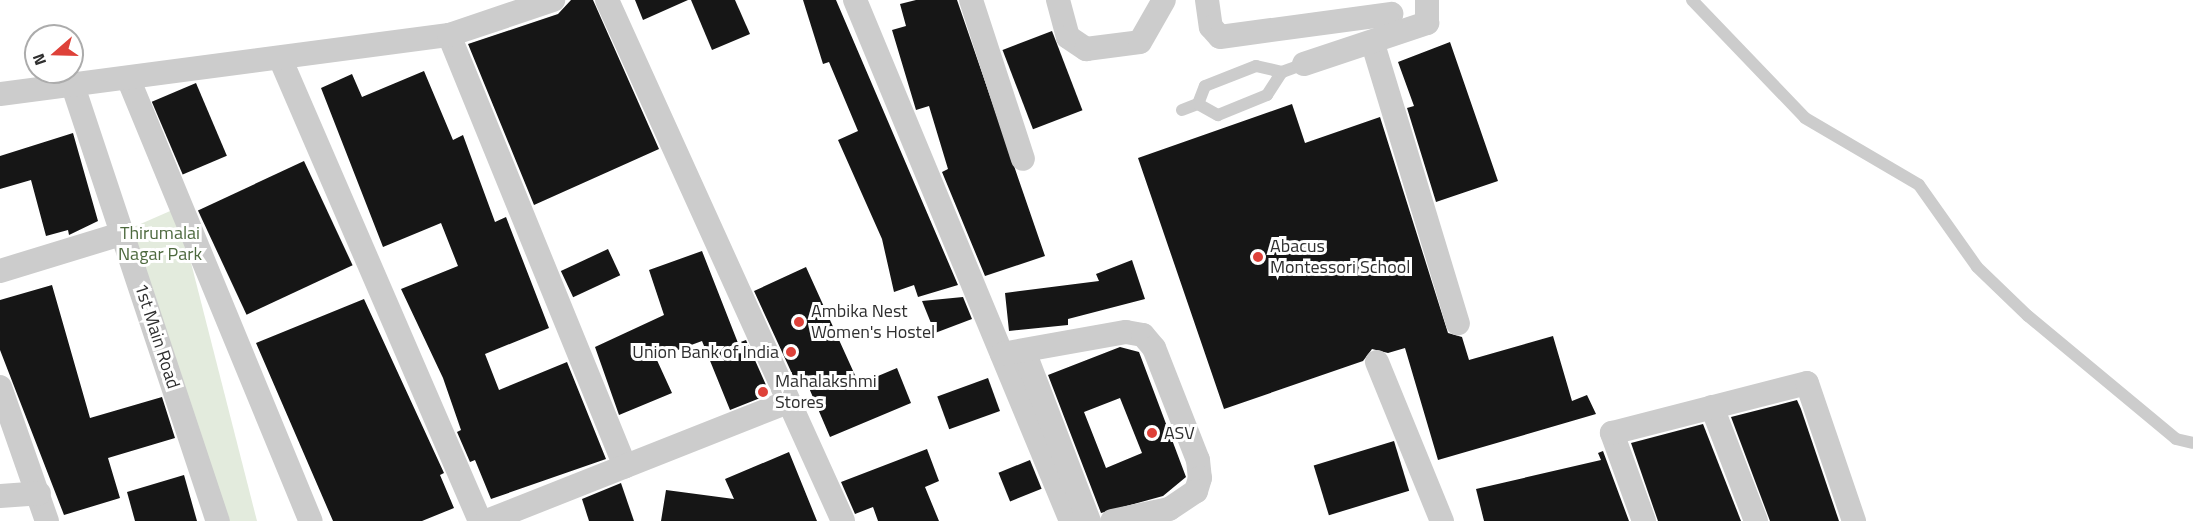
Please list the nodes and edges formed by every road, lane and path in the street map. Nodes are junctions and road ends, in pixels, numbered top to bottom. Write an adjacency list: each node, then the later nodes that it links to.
1 (553, 0): 11 (street)
2 (607, 0): 29 (street)
3 (855, 0): 26 (street)
4 (970, 0): 22 (street)
5 (1058, 0): 6 (street)
6 (1164, 0)
7 (1207, 0): 10 (street)
8 (1427, 0): 12 (street)
9 (1692, 0): 31 (lane)
10 (1391, 14)
11 (449, 35): 13 (street); 32 (street)
12 (1373, 44): 14 (street); 25 (street)
13 (280, 58): 15 (street); 35 (street)
14 (1293, 68): 20 (lane); 20 (lane)
15 (128, 78): 16 (street); 38 (street)
16 (84, 81)
17 (60, 84): 19 (street)
18 (73, 84): 23 (street, 1st Main Road)
19 (0, 94)
20 (1198, 104): 21 (lane)
21 (1182, 110)
22 (1023, 159)
23 (124, 233): 24 (street); 37 (street, 1st Main Road)
24 (0, 271)
25 (1458, 323)
26 (1013, 353): 40 (street); 41 (street); 42 (street)
27 (1377, 362): 43 (street)
28 (0, 387): 33 (street)
29 (788, 402): 32 (street); 39 (street)
30 (1712, 407): 44 (street); 45 (street); 46 (street)
31 (2193, 443)
32 (625, 467): 35 (street)
33 (39, 493): 34 (street); 36 (street)
34 (0, 496)
35 (490, 520)
36 (47, 521)
37 (218, 521)
38 (311, 521)
39 (843, 521)
40 (1071, 521)
41 (1089, 521)
42 (1112, 521)
43 (1442, 521)
44 (1644, 521)
45 (1756, 521)
46 (1854, 521)

